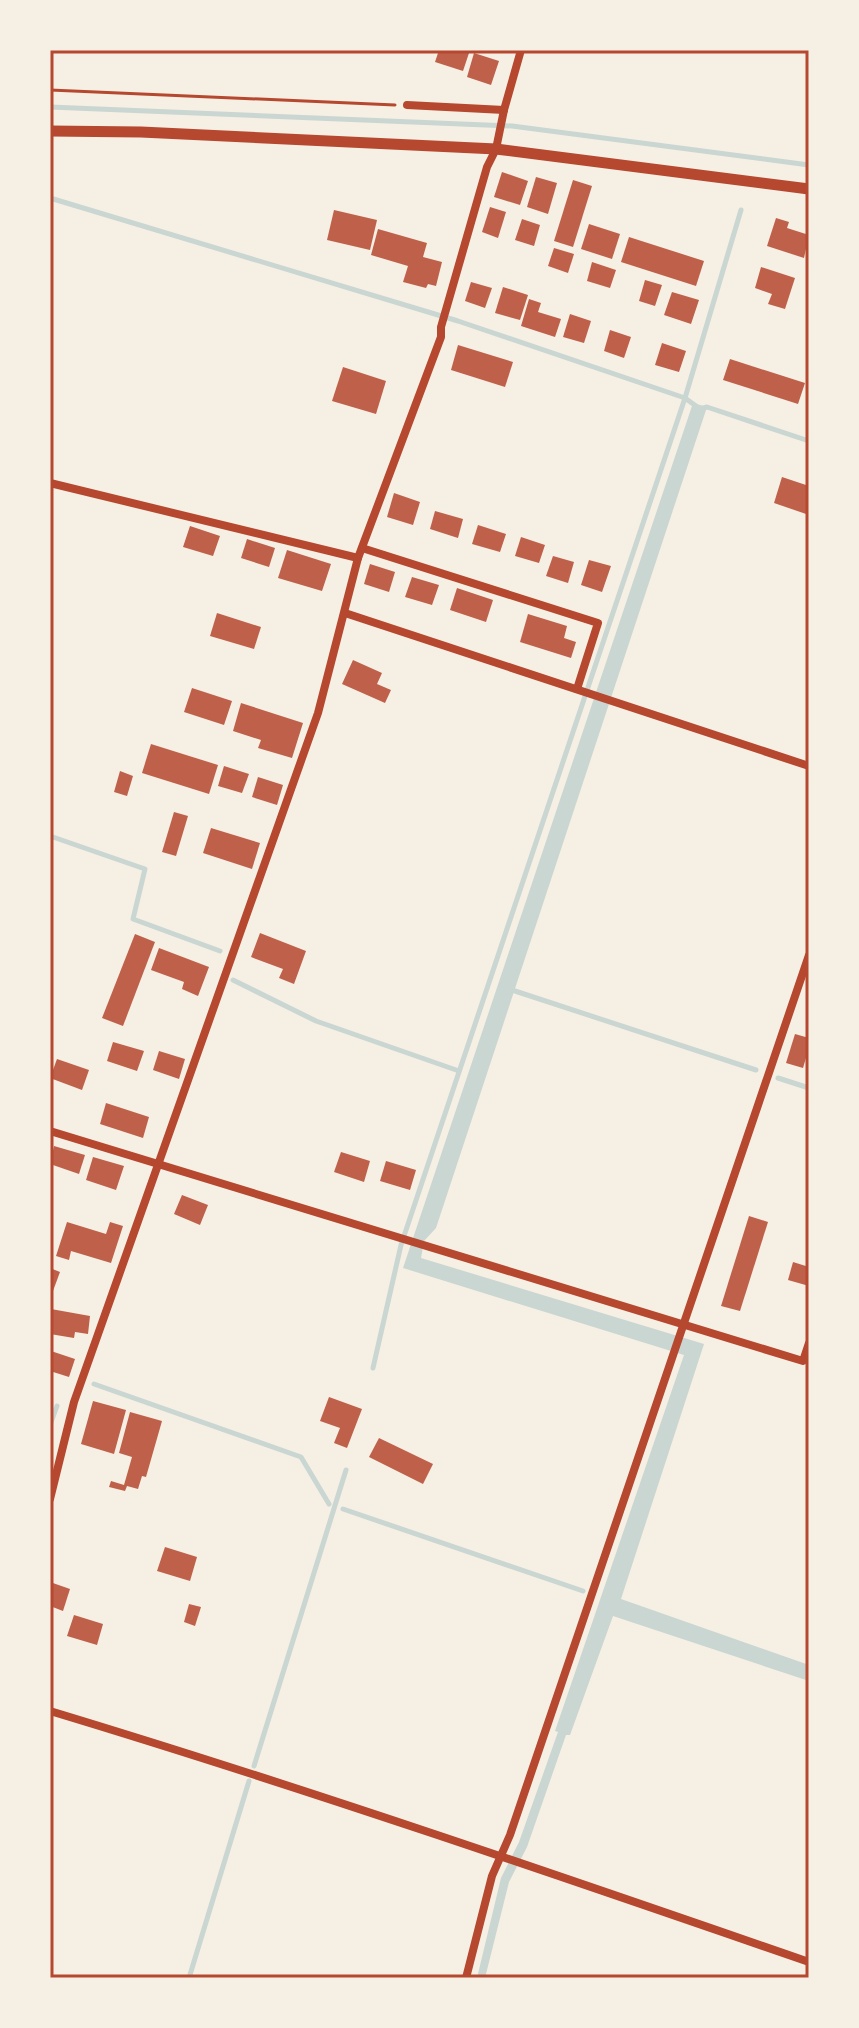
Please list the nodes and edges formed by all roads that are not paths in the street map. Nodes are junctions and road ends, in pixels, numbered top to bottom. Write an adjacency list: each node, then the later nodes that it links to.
1 (521, 50): 3 (street)
2 (407, 105): 3 (street)
3 (504, 110): 5 (street)
4 (50, 131): 5 (street)
5 (496, 149): 6 (street); 8 (street)
6 (809, 189)
7 (50, 483): 9 (street)
8 (362, 548): 9 (street); 11 (street)
9 (358, 558): 10 (street)
10 (345, 613): 11 (street); 15 (street)
11 (577, 689): 12 (street)
12 (809, 766)
13 (809, 955): 16 (street)
14 (50, 1131): 15 (street)
15 (159, 1164): 16 (street); 19 (street)
16 (685, 1325): 18 (street); 21 (street)
17 (809, 1343): 18 (street)
18 (806, 1362)
19 (50, 1499)
20 (50, 1711): 21 (street)
21 (500, 1856): 22 (street); 23 (street)
22 (809, 1962)
23 (466, 1978)

